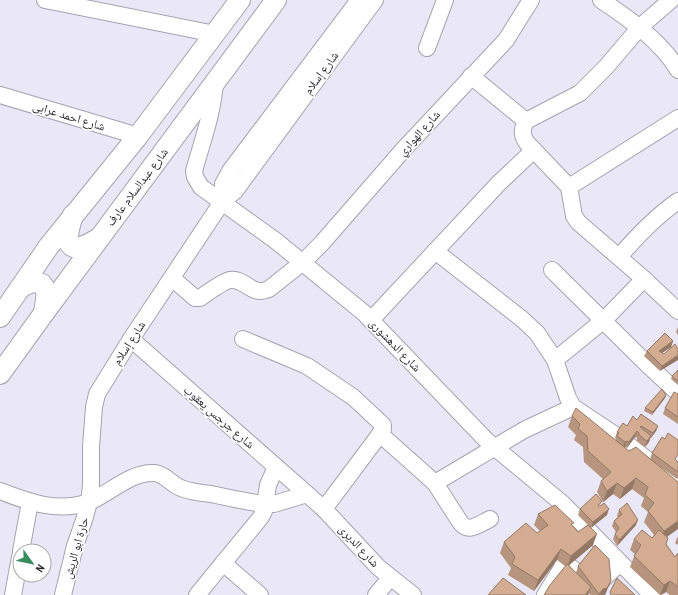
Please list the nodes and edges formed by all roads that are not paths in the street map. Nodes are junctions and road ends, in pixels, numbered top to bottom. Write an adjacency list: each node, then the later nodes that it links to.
1 (45, 0): 11 (street)
2 (240, 0): 11 (main road)
3 (276, 0): 15 (main road, شارع عبدالسلام عارف)
4 (359, 0): 23 (street, شارع إسلام)
5 (375, 0): 23 (street, شارع إسلام)
6 (445, 0): 12 (street)
7 (530, 0): 14 (street, شارع الهواري)
8 (601, 0): 10 (street)
9 (671, 0): 10 (street)
10 (640, 27): 13 (street); 18 (street)
11 (215, 34): 19 (main road)
12 (426, 48)
13 (676, 62)
14 (472, 76): 18 (street); 28 (street, شارع الهواري)
15 (215, 82): 23 (street, شارع الدهشورى); 25 (main road, شارع عبدالسلام عارف)
16 (0, 95): 19 (street, شارع احمد عرابى)
17 (678, 118): 21 (street)
18 (526, 121): 20 (street)
19 (138, 136): 24 (main road)
20 (534, 150): 21 (street); 26 (street)
21 (568, 187): 27 (street)
22 (678, 201): 27 (street)
23 (222, 202): 28 (street, شارع الدهشورى); 30 (street, شارع إسلام)
24 (73, 215): 25 (main road); 32 (main road)
25 (100, 237): 35 (main road, شارع عبدالسلام عارف)
26 (435, 251): 36 (street); 40 (street)
27 (618, 257): 31 (street)
28 (303, 262): 30 (street, شارع الهواري); 36 (street, شارع الدهشورى)
29 (552, 270): 37 (street)
30 (172, 278): 38 (street, شارع إسلام)
31 (644, 279): 33 (street); 37 (street)
32 (20, 288): 34 (main road); 35 (main road)
33 (677, 309)
34 (1, 313)
35 (44, 313): 41 (main road, شارع عبدالسلام عارف)
36 (371, 320): 45 (street, شارع الدهشورى)
37 (604, 320): 40 (street); 42 (street)
38 (130, 339): 46 (street, شارع جرجس يعقوب); 52 (street, شارع إسلام)
39 (242, 339): 44 (street)
40 (555, 360): 43 (street)
41 (0, 374)
42 (678, 393)
43 (573, 407): 45 (street); 48 (street)
44 (380, 434): 47 (street); 54 (street)
45 (494, 447): 47 (street); 60 (street, شارع الدهشورى)
46 (276, 467): 50 (street, شارع جرجس يعقوب); 53 (street)
47 (435, 483): 55 (street)
48 (678, 484)
49 (0, 491): 51 (street)
50 (307, 494): 53 (street); 54 (street, شارع الديرى)
51 (30, 502): 52 (street); 56 (street)
52 (89, 502): 53 (street); 64 (street, حارة ابو الريش)
53 (265, 504): 58 (street)
54 (324, 509): 61 (street, شارع الديرى)
55 (490, 520)
56 (22, 543)
57 (541, 543): 59 (street)
58 (224, 563): 65 (street); 66 (street)
59 (565, 563): 60 (street); 69 (street)
60 (620, 563): 70 (street, شارع الدهشورى)
61 (390, 578): 67 (street); 68 (street, شارع الديرى)
62 (15, 583): 63 (street)
63 (13, 595)
64 (63, 595)
65 (197, 595)
66 (260, 595)
67 (376, 595)
68 (413, 595)
69 (544, 595)
70 (652, 595)

